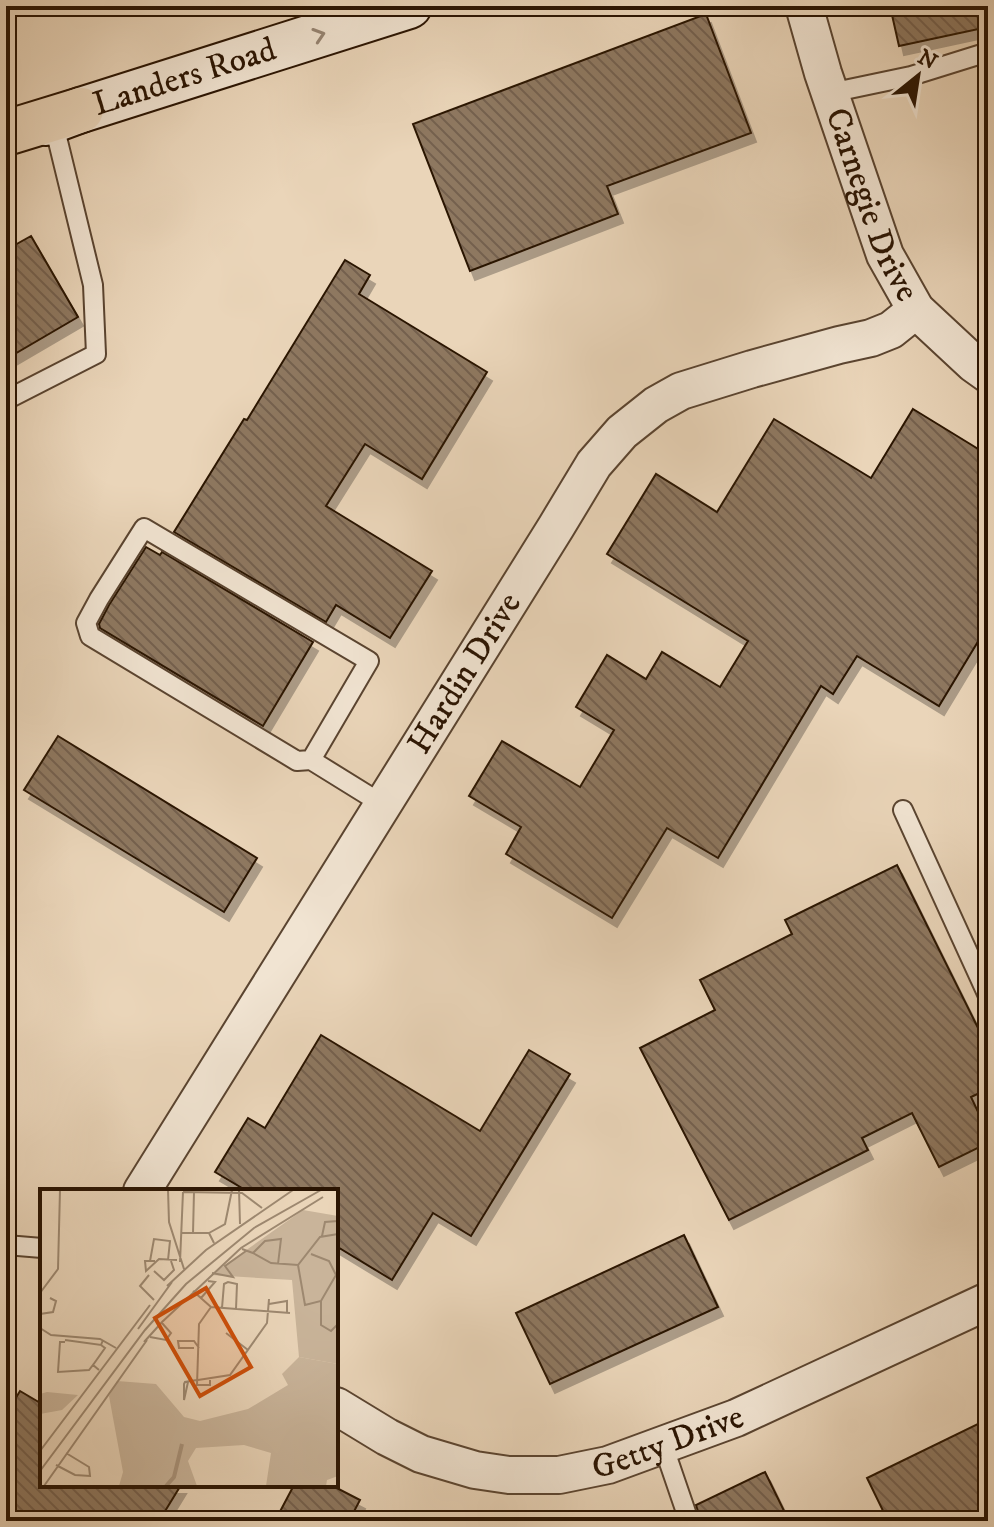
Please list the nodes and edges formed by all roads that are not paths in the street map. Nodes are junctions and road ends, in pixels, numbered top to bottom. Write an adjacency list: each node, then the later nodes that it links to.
1 (409, 6): 5 (main road, Landers Road, one-way to 1)
2 (804, 6): 4 (street, Carnegie Drive)
3 (988, 52): 4 (lane)
4 (830, 93): 7 (street, Carnegie Drive)
5 (67, 115): 6 (highway); 9 (lane)
6 (6, 136)
7 (916, 310): 8 (street, Carnegie Drive); 11 (street, Hardin Drive)
8 (988, 374)
9 (6, 400)
10 (311, 760): 10 (lane); 11 (lane)
11 (382, 804): 14 (street, Hardin Drive)
12 (903, 810): 13 (lane)
13 (988, 996)
14 (143, 1189)
15 (6, 1245): 16 (lane)
16 (40, 1248)
17 (988, 1301): 19 (street, Getty Drive)
18 (338, 1407): 19 (street, Getty Drive)
19 (663, 1445): 20 (lane)
20 (689, 1521)

